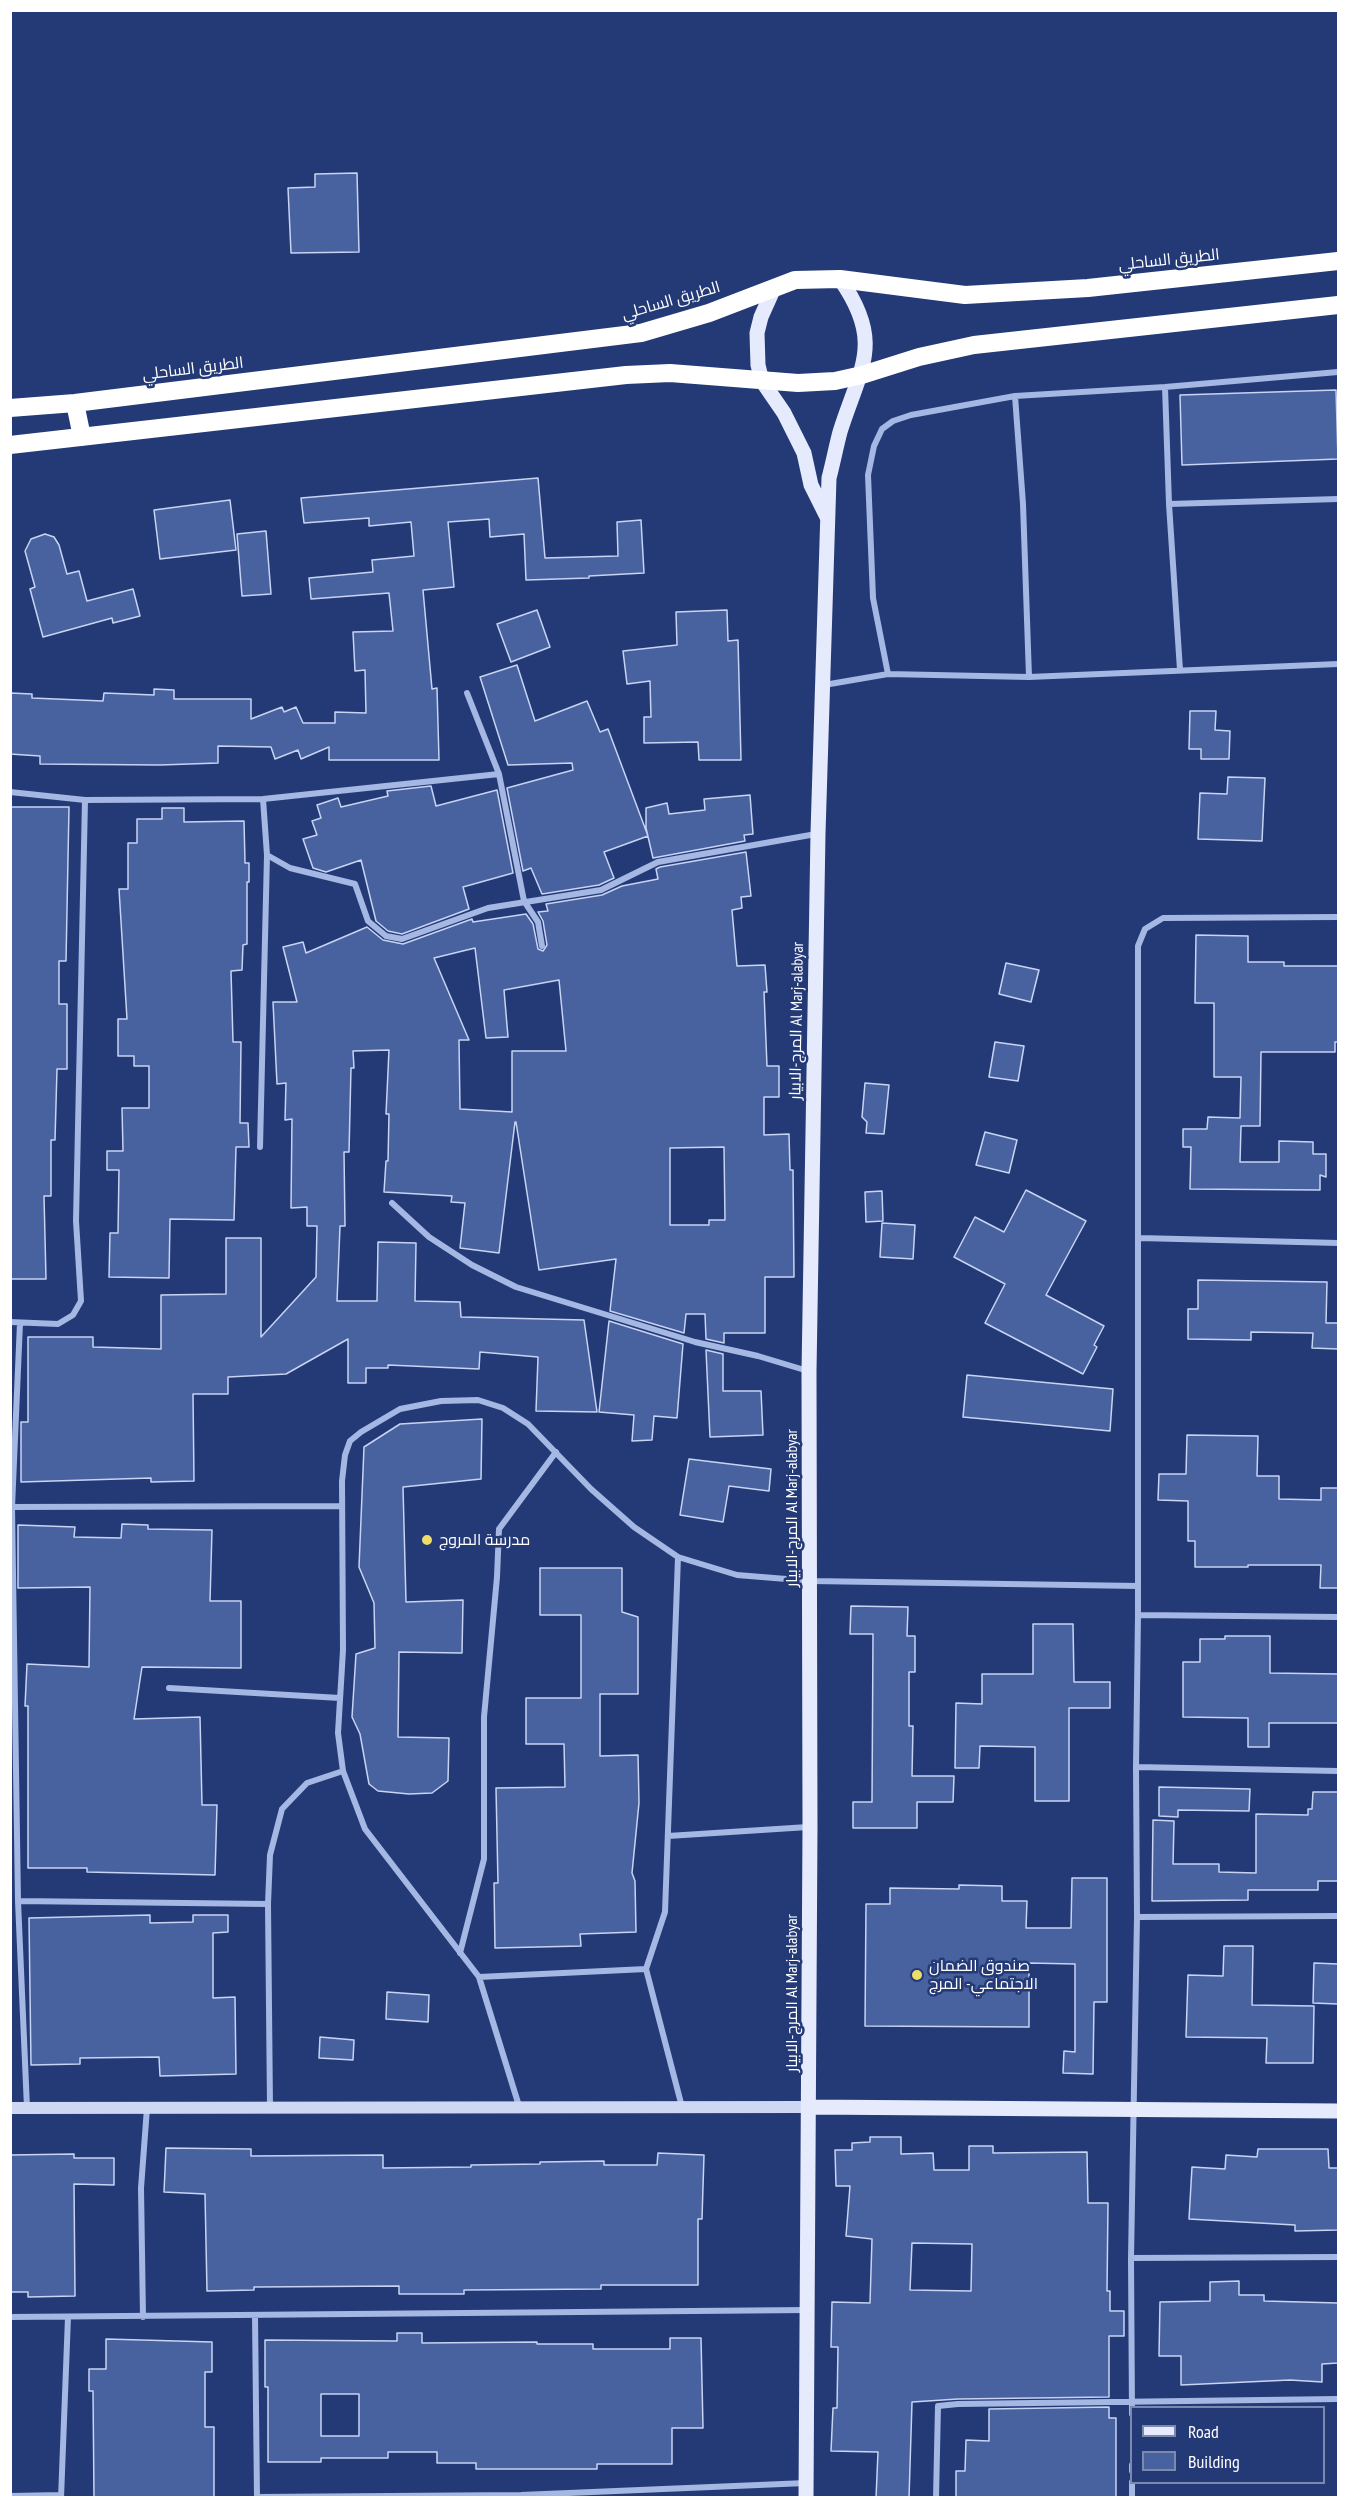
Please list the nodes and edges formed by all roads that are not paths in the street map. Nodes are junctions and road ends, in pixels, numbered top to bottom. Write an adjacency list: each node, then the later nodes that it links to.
1 (1338, 261): 2 (highway, الطريق الساحلي)
2 (840, 279): 3 (highway, الطريق الساحلي); 6 (main road, المرج-الابيار Al Marj-alabyar)
3 (774, 288): 7 (main road, المرج-الابيار Al Marj-alabyar); 10 (highway, الطريق الساحلي)
4 (1338, 304): 6 (highway)
5 (1338, 372): 8 (street)
6 (862, 375): 7 (highway); 16 (main road, المرج-الابيار Al Marj-alabyar)
7 (762, 381): 12 (highway); 16 (main road, المرج-الابيار Al Marj-alabyar)
8 (1166, 387): 9 (street); 15 (street)
9 (1015, 396): 19 (street); 20 (street)
10 (75, 403): 11 (highway, الطريق الساحلي); 12 (highway)
11 (10, 408)
12 (82, 437): 13 (highway)
13 (10, 445)
14 (1338, 499): 15 (street)
15 (1169, 504): 18 (street)
16 (827, 518): 21 (main road, المرج-الابيار Al Marj-alabyar)
17 (1338, 664): 18 (street)
18 (1180, 670): 20 (street)
19 (888, 674): 20 (street); 21 (street)
20 (1029, 677)
21 (824, 686): 27 (main road, المرج-الابيار Al Marj-alabyar)
22 (467, 693): 23 (street)
23 (499, 774): 25 (street); 29 (street)
24 (10, 792): 26 (street)
25 (263, 799): 26 (street); 28 (street)
26 (85, 800): 37 (street)
27 (818, 833): 29 (street); 38 (main road, المرج-الابيار Al Marj-alabyar)
28 (267, 855): 29 (street); 32 (street)
29 (524, 901): 31 (street)
30 (1338, 917): 34 (street)
31 (542, 945)
32 (260, 1147)
33 (392, 1203): 38 (street)
34 (1139, 1238): 35 (street); 44 (street)
35 (1338, 1243)
36 (10, 1322): 37 (street)
37 (20, 1323): 41 (street)
38 (809, 1371): 43 (main road, المرج-الابيار Al Marj-alabyar)
39 (556, 1452): 40 (street); 42 (street); 58 (street)
40 (342, 1506): 41 (street); 48 (street)
41 (11, 1507): 54 (street)
42 (678, 1557): 43 (street); 53 (street)
43 (811, 1581): 44 (street); 52 (main road, المرج-الابيار Al Marj-alabyar)
44 (1138, 1586): 45 (street)
45 (1138, 1615): 46 (street); 49 (street)
46 (1338, 1617)
47 (169, 1688): 48 (street)
48 (340, 1698): 51 (street)
49 (1136, 1767): 50 (street); 57 (street)
50 (1338, 1770)
51 (344, 1771): 55 (street); 58 (street)
52 (810, 1827): 53 (street); 63 (main road, المرج-الابيار Al Marj-alabyar)
53 (668, 1836): 59 (street)
54 (18, 1901): 55 (street); 65 (street)
55 (268, 1904): 67 (street)
56 (1338, 1916): 57 (street)
57 (1137, 1917): 68 (street)
58 (460, 1953): 60 (street)
59 (646, 1969): 60 (street); 62 (street)
60 (478, 1977): 61 (street)
61 (519, 2106): 62 (main road); 67 (main road)
62 (682, 2107): 63 (main road)
63 (809, 2107): 68 (main road); 72 (main road, المرج-الابيار Al Marj-alabyar)
64 (10, 2108): 65 (main road)
65 (27, 2108): 66 (main road)
66 (147, 2108): 67 (main road); 75 (street)
67 (270, 2109)
68 (1134, 2111): 69 (main road); 71 (street)
69 (1338, 2112)
70 (1338, 2257): 71 (street)
71 (1131, 2258): 78 (street)
72 (807, 2310): 73 (street); 80 (main road, المرج-الابيار Al Marj-alabyar)
73 (255, 2316): 75 (street); 84 (street)
74 (10, 2317): 76 (street)
75 (143, 2317): 76 (street)
76 (68, 2318): 82 (street)
77 (1338, 2399): 78 (street)
78 (1131, 2402): 79 (street); 85 (street)
79 (1131, 2406)
80 (807, 2490): 83 (street)
81 (10, 2496): 82 (street)
82 (61, 2496)
83 (521, 2496): 84 (street)
84 (257, 2497)
85 (936, 2498)

